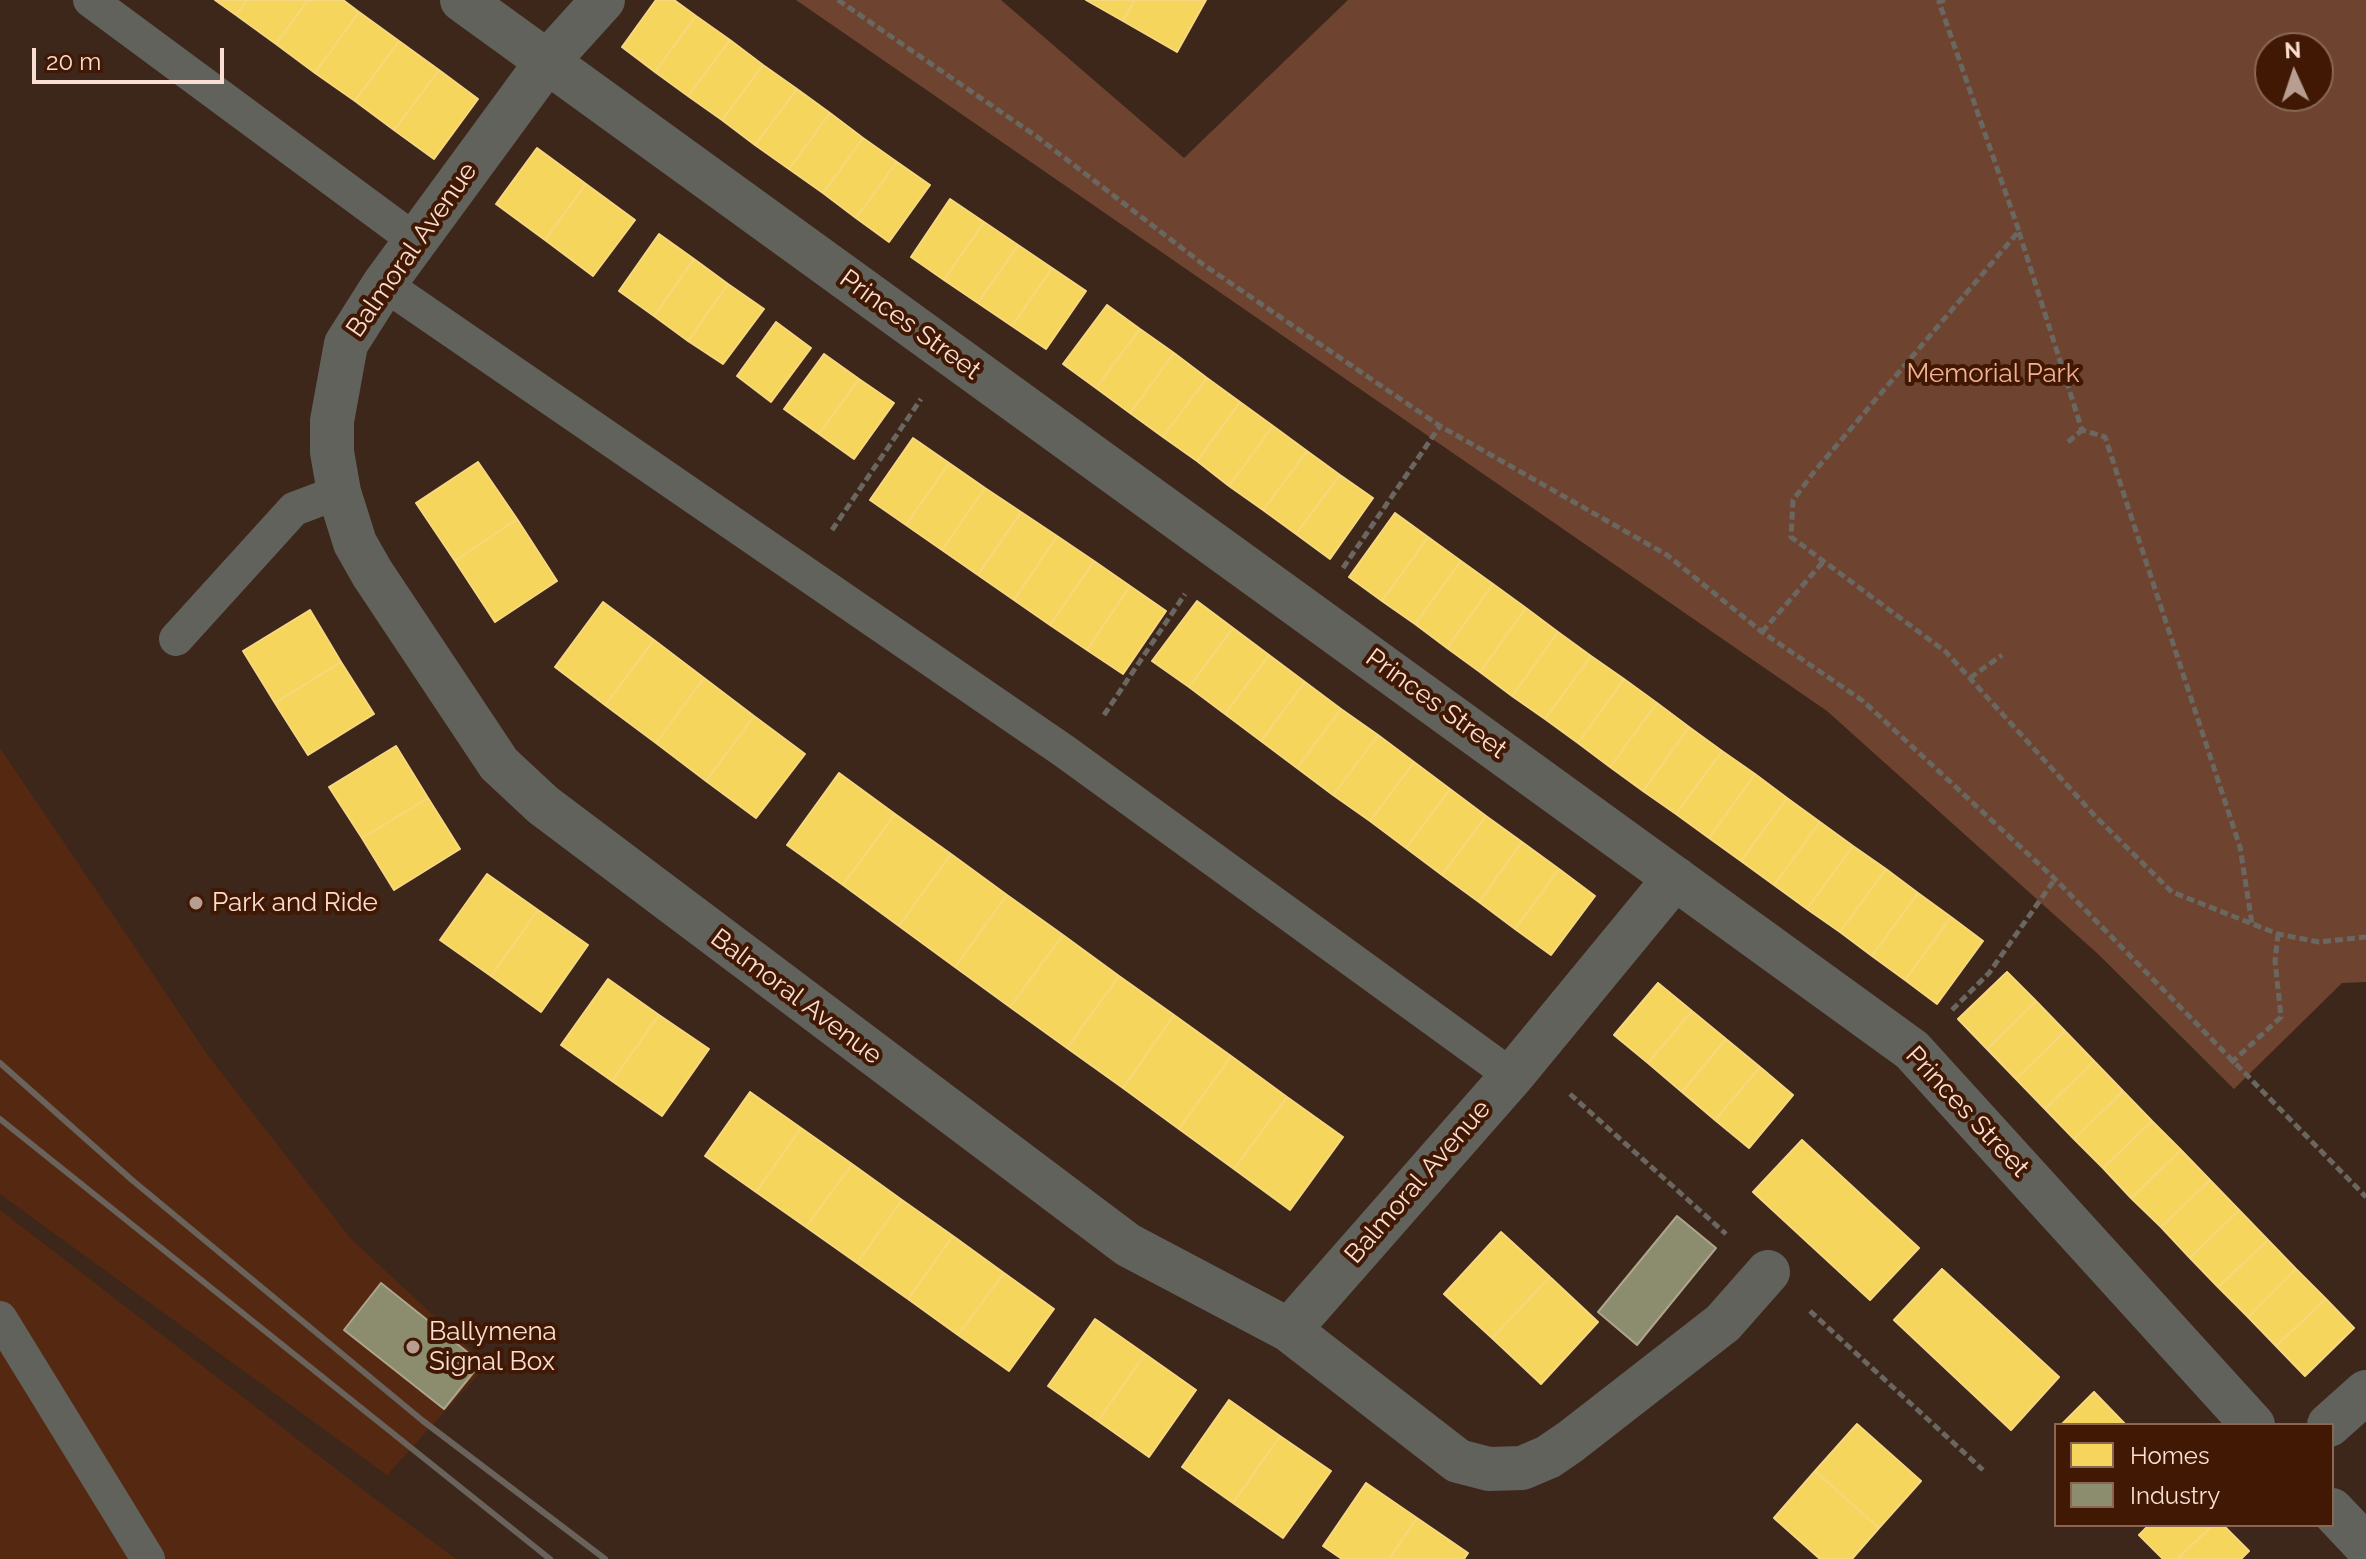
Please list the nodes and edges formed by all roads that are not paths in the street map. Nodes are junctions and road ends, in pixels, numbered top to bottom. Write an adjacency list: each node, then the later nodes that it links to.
1 (90, 0): 5 (lane)
2 (462, 0): 4 (street, Princes Street)
3 (603, 0): 4 (street, Balmoral Avenue)
4 (546, 63): 5 (street, Balmoral Avenue); 9 (street, Princes Street)
5 (416, 241): 6 (street, Balmoral Avenue)
6 (384, 284): 7 (street, Balmoral Avenue); 10 (lane)
7 (339, 492): 8 (lane); 13 (street, Balmoral Avenue)
8 (176, 639)
9 (1675, 878): 10 (street, Balmoral Avenue); 15 (street, Princes Street)
10 (1512, 1076): 13 (street, Balmoral Avenue)
11 (1768, 1272): 13 (street)
12 (0, 1318): 19 (lane)
13 (1289, 1330)
14 (2366, 1392): 16 (street)
15 (2251, 1423)
16 (2331, 1423)
17 (2334, 1512): 18 (street)
18 (2366, 1546)
19 (148, 1559)

